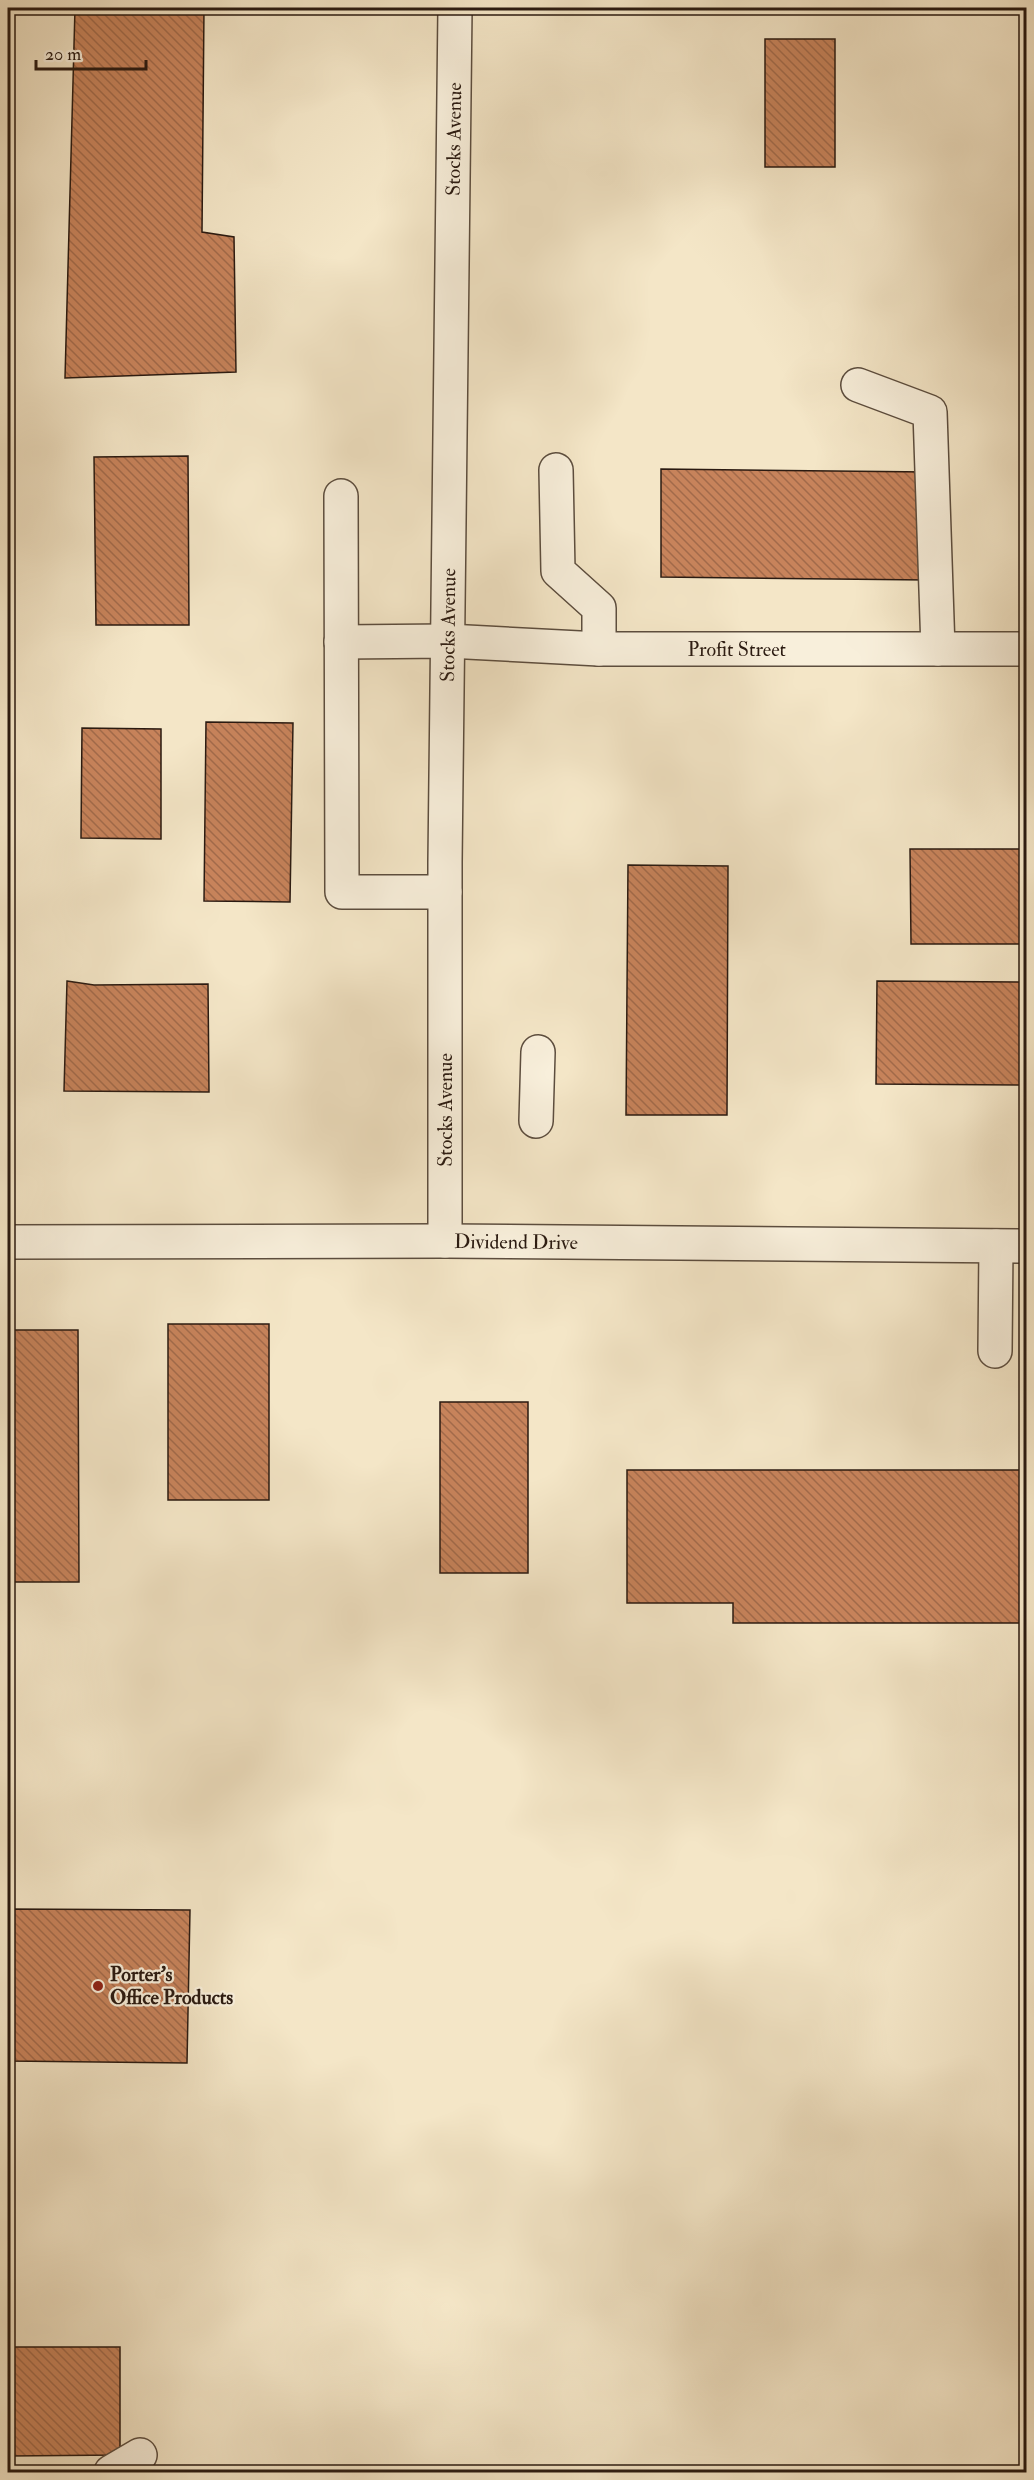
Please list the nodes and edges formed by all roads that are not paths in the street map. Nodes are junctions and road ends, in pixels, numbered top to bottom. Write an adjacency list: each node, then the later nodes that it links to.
1 (455, 8): 5 (street, Stocks Avenue)
2 (858, 385): 8 (street)
3 (556, 470): 7 (street)
4 (341, 496): 6 (street)
5 (448, 641): 6 (street, Profit Street); 7 (street, Profit Street); 10 (street, Stocks Avenue)
6 (341, 642): 10 (street)
7 (599, 649): 8 (street, Profit Street)
8 (938, 649): 9 (street, Profit Street)
9 (1026, 649)
10 (444, 892): 13 (street, Stocks Avenue)
11 (538, 1052): 12 (street)
12 (536, 1121)
13 (445, 1241): 14 (street, Dividend Drive); 15 (street, Dividend Drive)
14 (8, 1242)
15 (1011, 1246): 16 (street)
16 (995, 1351)
17 (140, 2455): 18 (street)
18 (111, 2472)

